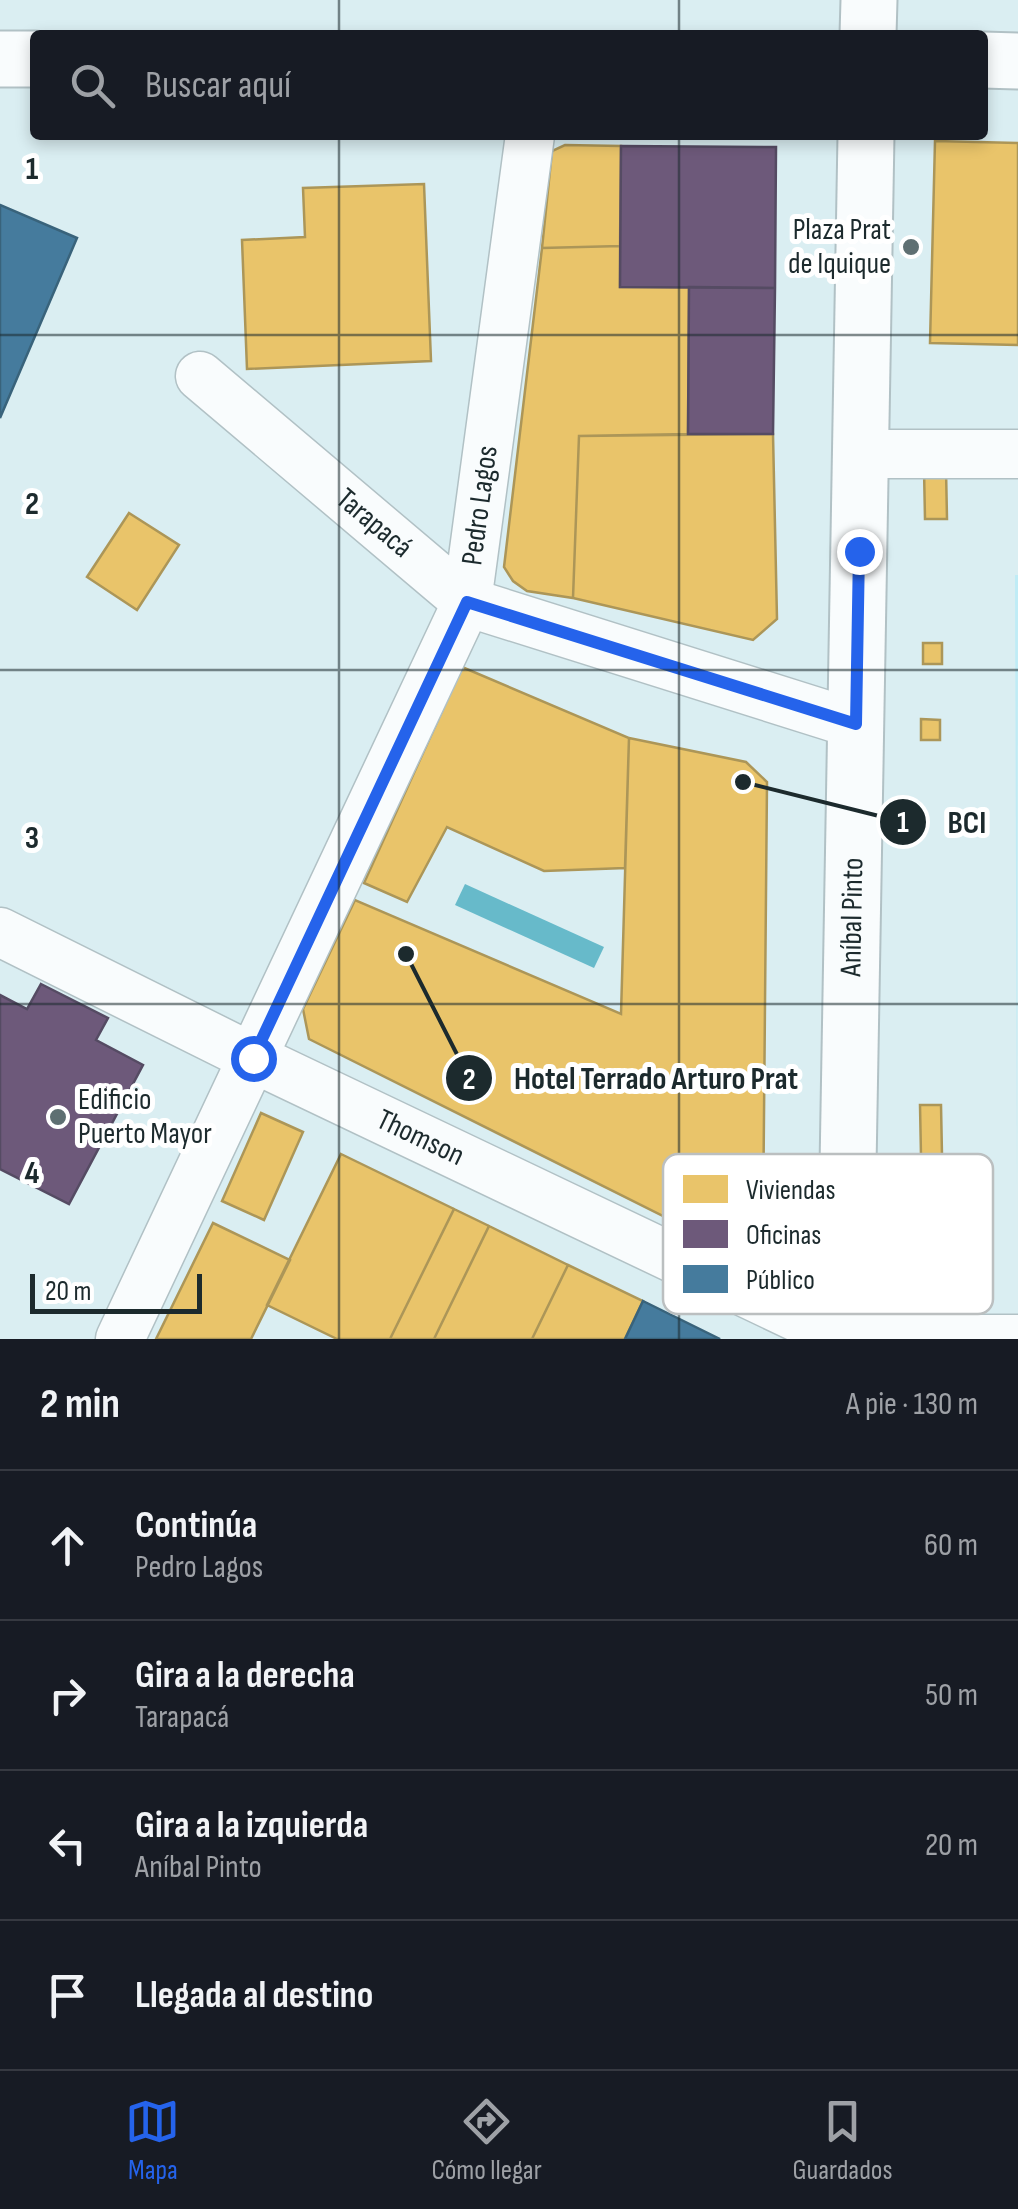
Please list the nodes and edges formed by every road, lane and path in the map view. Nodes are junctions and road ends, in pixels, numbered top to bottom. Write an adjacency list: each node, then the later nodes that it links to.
1 (869, 0): 2 (street)
2 (868, 30)
3 (0, 59): 4 (street)
4 (30, 59)
5 (988, 60): 6 (street)
6 (1018, 61)
7 (529, 140): 12 (street, Pedro Lagos)
8 (866, 140): 10 (street, Aníbal Pinto)
9 (200, 376): 12 (street, Tarapacá)
10 (861, 454): 11 (street); 13 (street, Aníbal Pinto)
11 (1018, 454)
12 (467, 602): 13 (street, Tarapacá); 15 (street, Pedro Lagos)
13 (856, 724): 16 (street, Aníbal Pinto)
14 (0, 932): 15 (street, Thomson)
15 (253, 1058): 17 (street, Thomson); 20 (street, Pedro Lagos)
16 (848, 1154)
17 (663, 1253)
18 (791, 1314): 21 (street, Thomson)
19 (844, 1314): 21 (street, Aníbal Pinto)
20 (120, 1339)
21 (844, 1339)
22 (868, 1339): 23 (street)
23 (1018, 1339)

